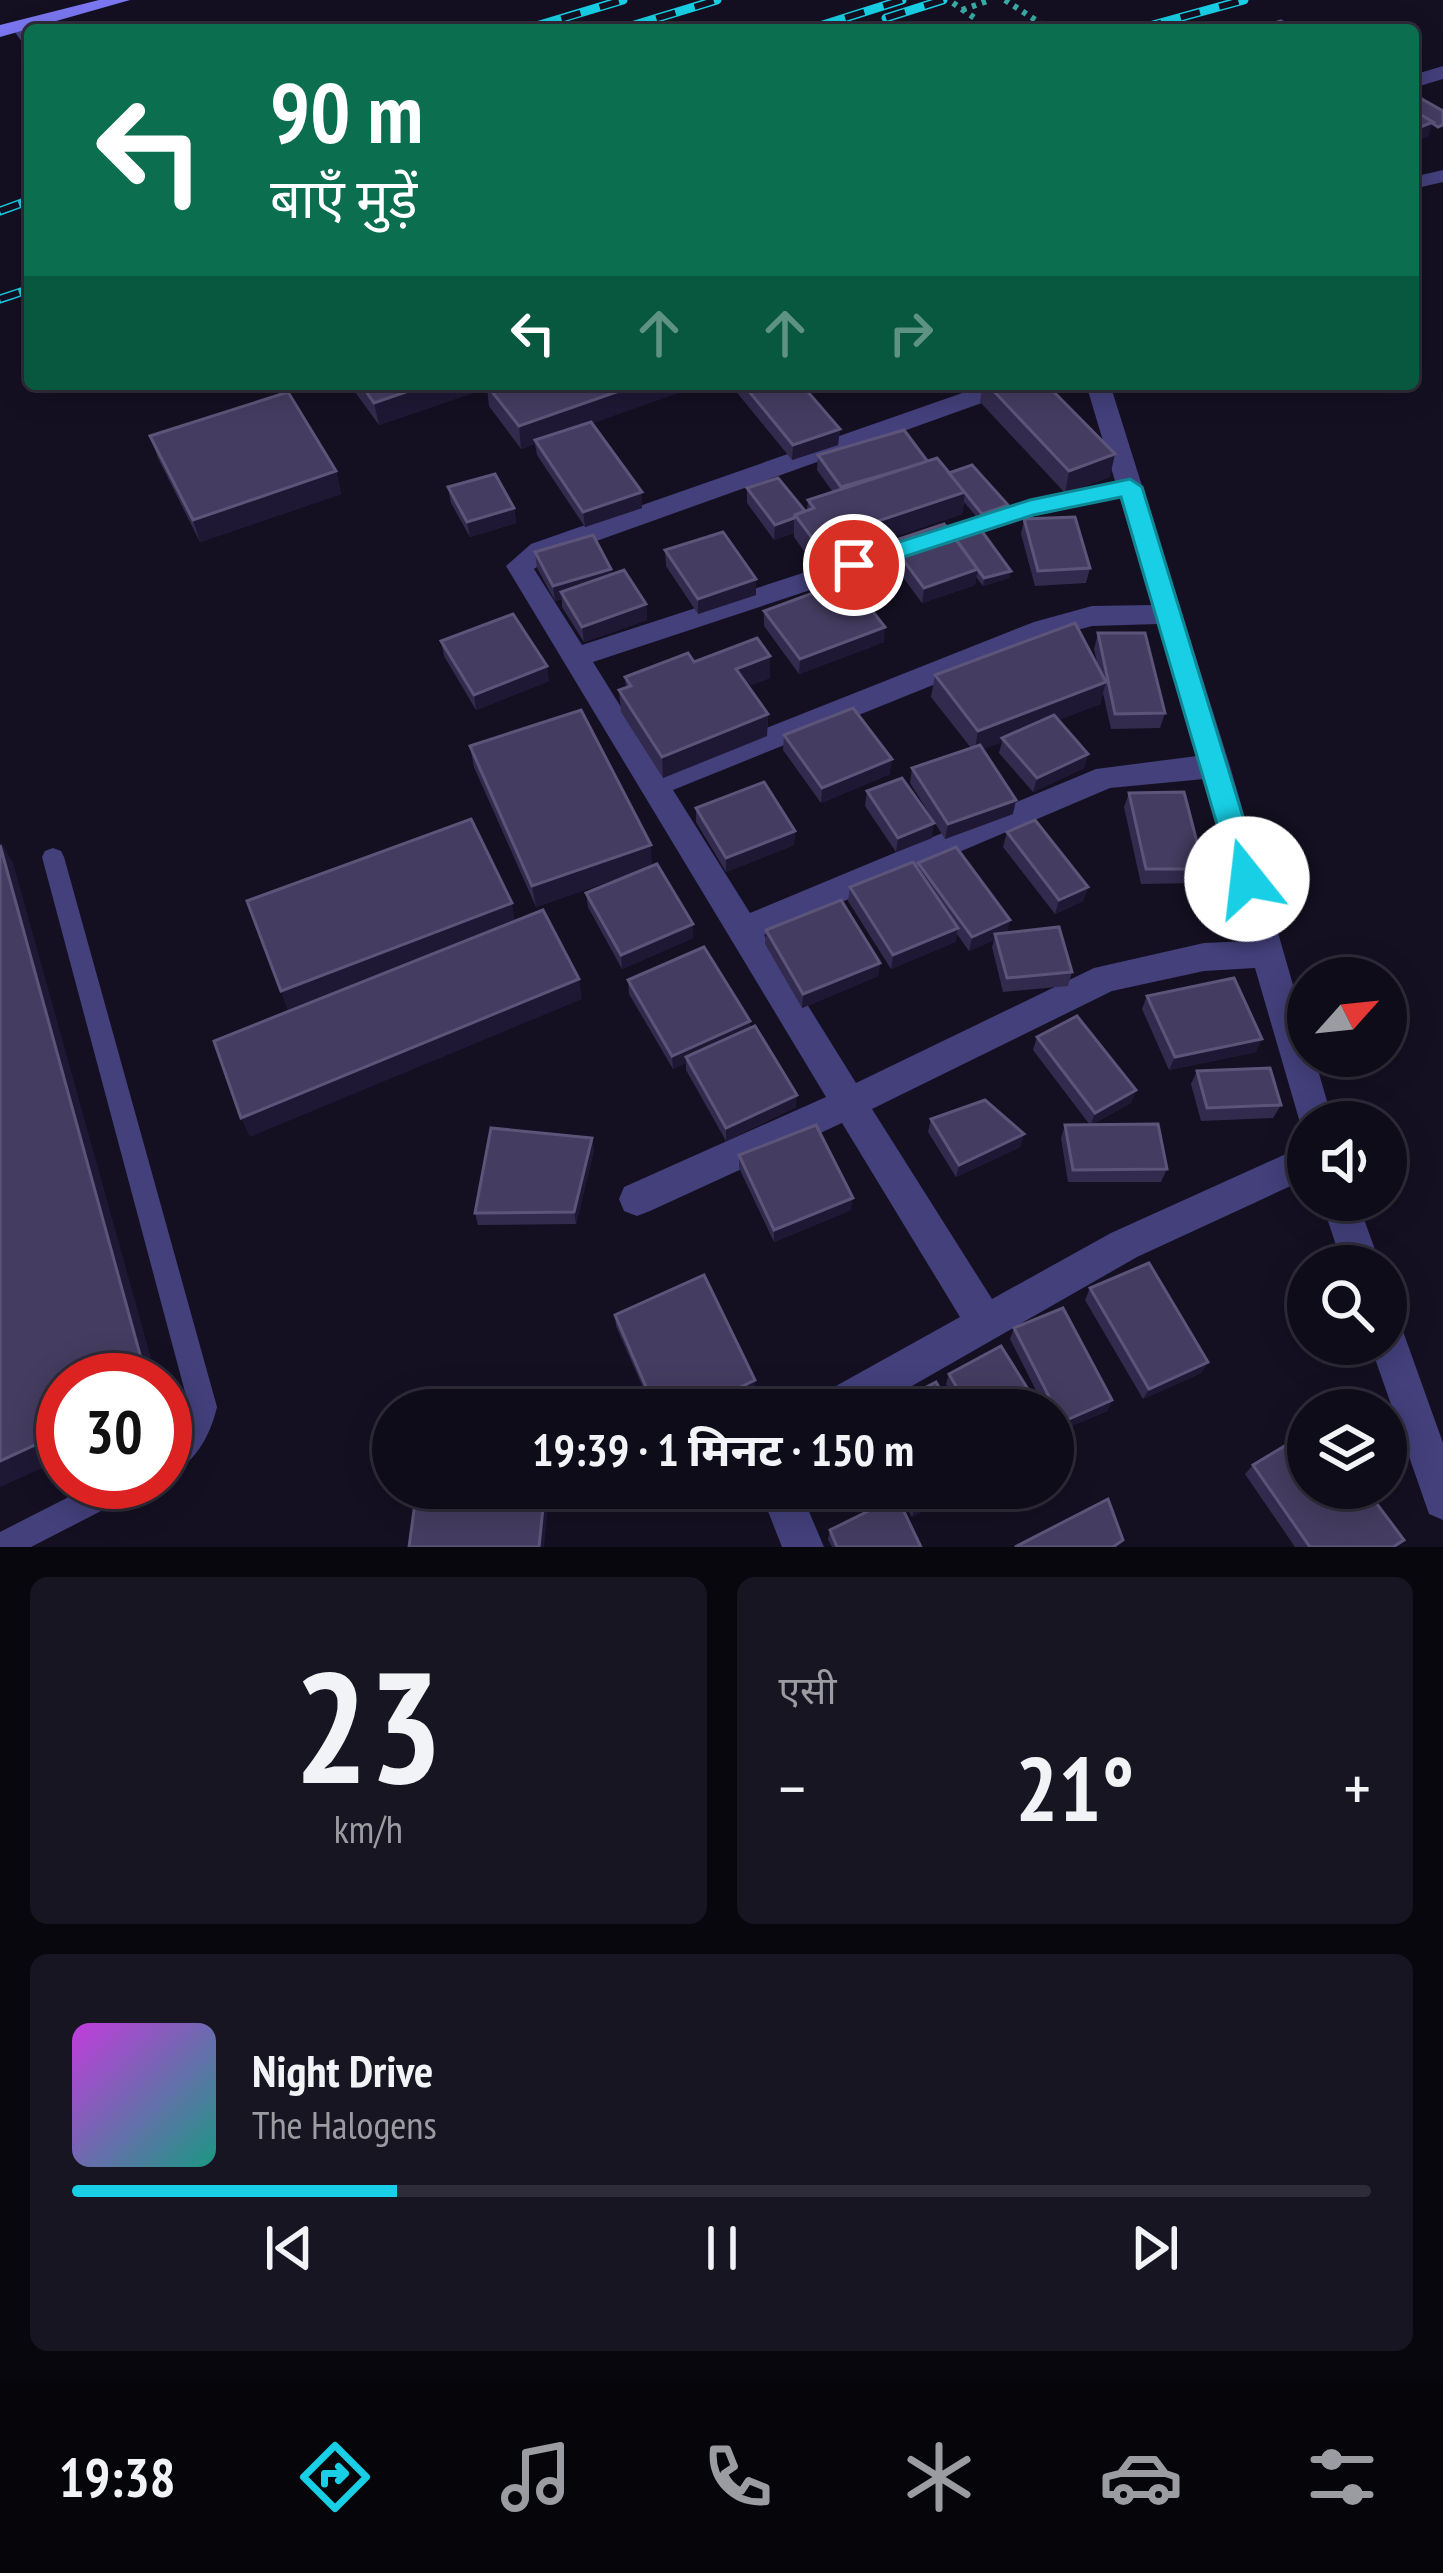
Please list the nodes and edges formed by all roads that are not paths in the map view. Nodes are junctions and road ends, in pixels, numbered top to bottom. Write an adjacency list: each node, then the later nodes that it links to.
1 (121, 0): 2 (street)
2 (47, 24)
3 (995, 390): 7 (street)
4 (1099, 390): 5 (street)
5 (1130, 487): 6 (street); 7 (street)
6 (1169, 614): 8 (street); 9 (street)
7 (573, 658): 9 (street)
8 (1215, 766): 11 (street); 12 (street)
9 (653, 785): 11 (street)
10 (53, 857): 18 (lane)
11 (745, 929): 14 (street)
12 (1269, 955): 13 (street); 14 (street)
13 (1309, 1101)
14 (852, 1102): 16 (street); 17 (street)
15 (1287, 1169): 17 (street)
16 (638, 1199)
17 (984, 1322): 21 (street)
18 (187, 1353)
19 (1396, 1365): 23 (street)
20 (192, 1370): 22 (lane)
21 (868, 1389)
22 (192, 1438)
23 (1443, 1500)
24 (75, 1509): 26 (lane)
25 (788, 1509): 27 (street)
26 (1, 1547)
27 (803, 1547)

